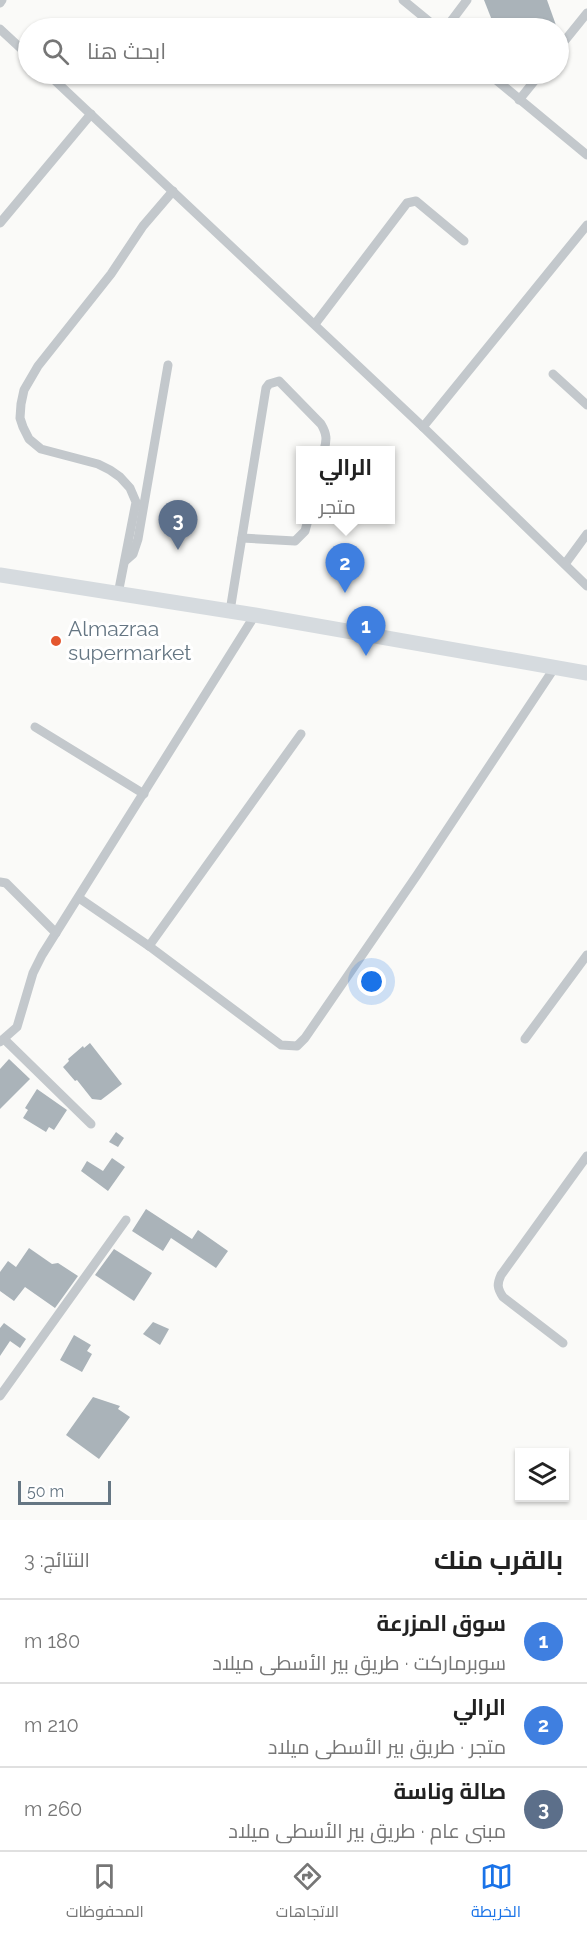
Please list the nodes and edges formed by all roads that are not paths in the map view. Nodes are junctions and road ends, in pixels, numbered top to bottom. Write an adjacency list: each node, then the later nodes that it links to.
1 (403, 0): 4 (street)
2 (467, 0): 5 (street)
3 (587, 13): 7 (street)
4 (425, 18)
5 (454, 18)
6 (0, 29): 8 (street)
7 (569, 36)
8 (18, 46)
9 (58, 84): 13 (street)
10 (501, 84): 12 (street)
11 (532, 84): 12 (street)
12 (519, 100): 14 (street)
13 (90, 114): 15 (street); 16 (street)
14 (587, 155)
15 (172, 191): 19 (street); 28 (street)
16 (0, 224)
17 (587, 225): 23 (street)
18 (464, 241): 19 (street)
19 (315, 324): 23 (street)
20 (168, 365): 28 (street)
21 (553, 374): 22 (street)
22 (587, 405)
23 (423, 427): 29 (street)
24 (325, 446): 27 (street)
25 (307, 524): 27 (street)
26 (587, 534): 29 (street)
27 (242, 538): 33 (street)
28 (125, 561): 32 (street)
29 (565, 564): 31 (street)
30 (0, 575): 32 (main road)
31 (587, 586)
32 (118, 594): 33 (main road)
33 (230, 611): 34 (main road)
34 (255, 615): 35 (main road); 39 (street)
35 (555, 667): 36 (main road); 43 (street)
36 (587, 673)
37 (36, 727): 39 (street)
38 (301, 734): 43 (street)
39 (144, 794): 41 (street)
40 (0, 882): 42 (street)
41 (79, 898): 42 (street); 43 (street)
42 (56, 933): 46 (street)
43 (148, 946)
44 (587, 955): 45 (street)
45 (525, 1039)
46 (2, 1041): 47 (street)
47 (90, 1124)
48 (587, 1156): 50 (street)
49 (126, 1220): 51 (street)
50 (563, 1343)
51 (0, 1396)

